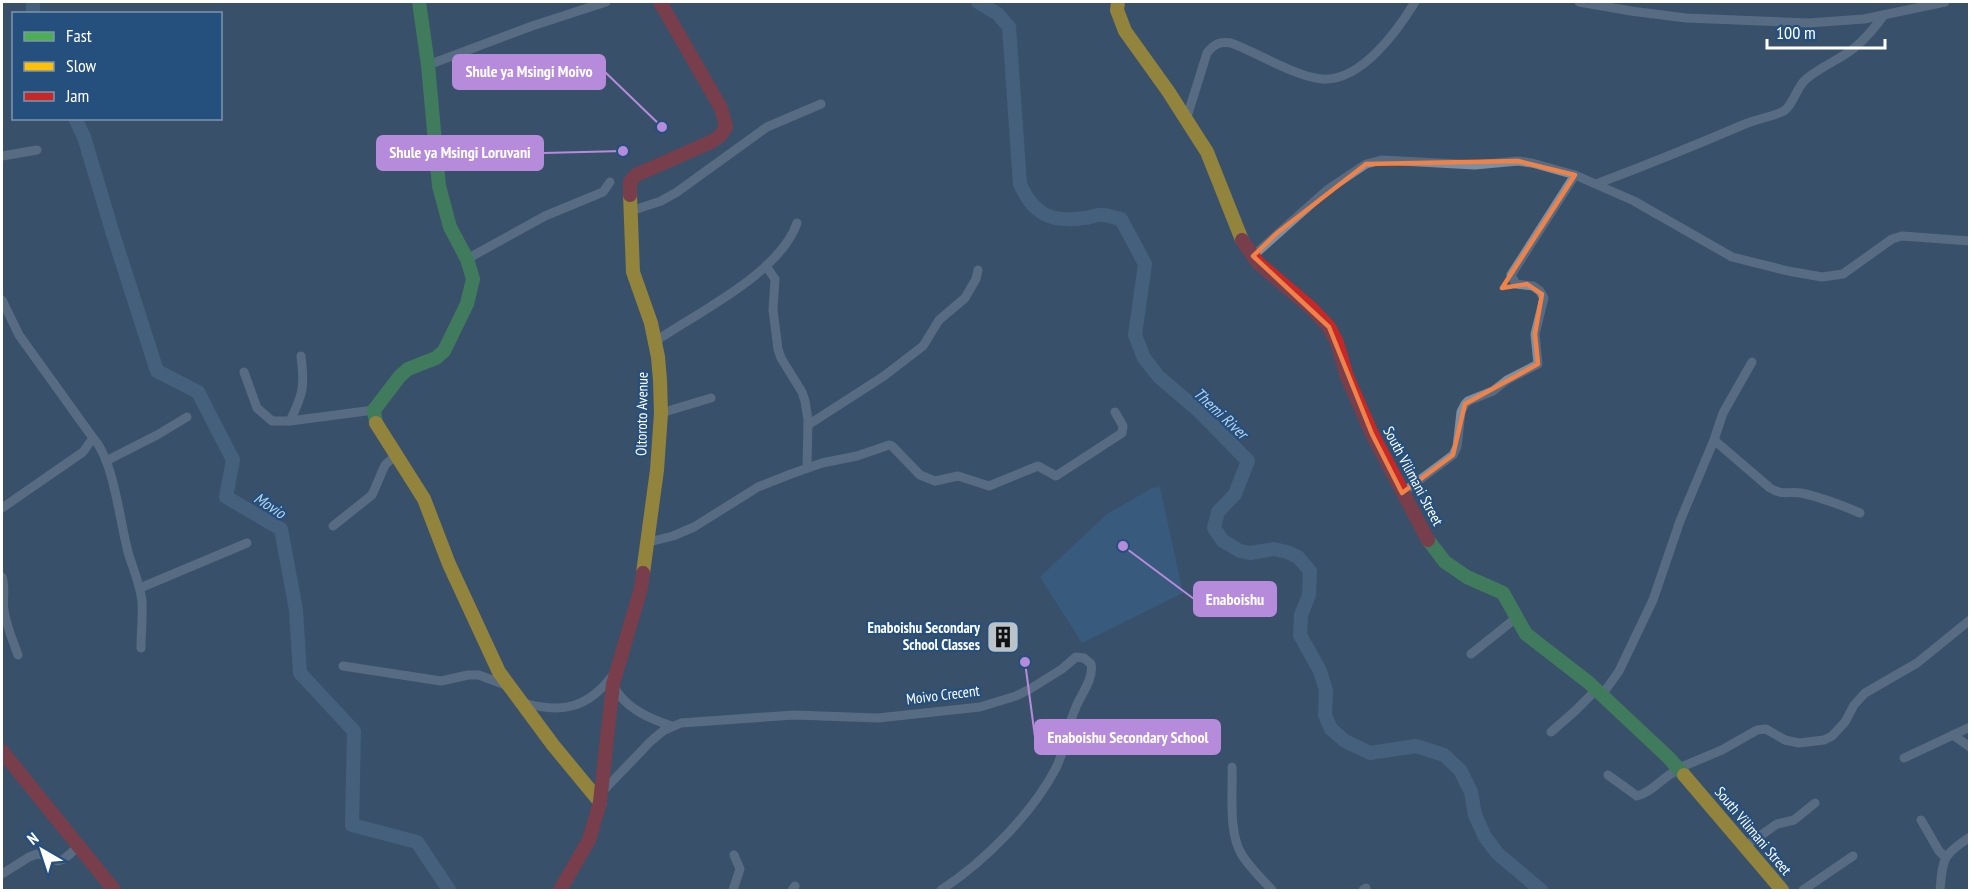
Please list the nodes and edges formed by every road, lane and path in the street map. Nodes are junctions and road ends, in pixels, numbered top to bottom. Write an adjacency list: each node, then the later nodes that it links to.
1 (419, 2): 9 (street)
2 (606, 2): 9 (street)
3 (660, 2): 17 (street, Oltoroto Avenue)
4 (1415, 2): 11 (street)
5 (1579, 2): 8 (street)
6 (1945, 2): 8 (street)
7 (1115, 4): 11 (street, South Vilimani Street)
8 (1884, 15): 16 (street)
9 (428, 65): 21 (street)
10 (821, 105): 17 (street)
11 (1186, 120): 20 (street, South Vilimani Street)
12 (37, 150): 13 (street)
13 (2, 156)
14 (1575, 176): 16 (street); 20 (street); 41 (street)
15 (610, 182): 21 (street)
16 (1596, 184): 19 (street)
17 (631, 211): 25 (street, Oltoroto Avenue)
18 (797, 224): 22 (street)
19 (1970, 241)
20 (1253, 256): 41 (street, South Vilimani Street)
21 (467, 259): 30 (street)
22 (766, 266): 25 (street); 35 (street)
23 (978, 270): 35 (street)
24 (2, 300): 36 (street)
25 (656, 341): 32 (street, Oltoroto Avenue)
26 (301, 356): 34 (street)
27 (1752, 362): 37 (street)
28 (244, 372): 34 (street)
29 (711, 398): 32 (street)
30 (374, 410): 34 (street); 38 (street)
31 (1115, 412): 40 (street)
32 (661, 413): 45 (street, Oltoroto Avenue)
33 (188, 417): 39 (street)
34 (290, 421)
35 (808, 425): 40 (street)
36 (93, 438): 39 (street); 42 (street)
37 (1714, 440): 43 (street); 57 (street)
38 (396, 455): 44 (street); 56 (street)
39 (106, 461): 48 (street)
40 (807, 468): 45 (street)
41 (1402, 493): 49 (street, South Vilimani Street)
42 (2, 508)
43 (1860, 513)
44 (333, 526)
45 (649, 542): 55 (street, Oltoroto Avenue)
46 (247, 543): 48 (street)
47 (2, 577): 53 (street)
48 (140, 588): 51 (street)
49 (1516, 618): 52 (street); 57 (street, South Vilimani Street)
50 (1970, 620): 67 (street)
51 (141, 648)
52 (1471, 654)
53 (18, 655)
54 (343, 666): 56 (street)
55 (614, 678): 58 (street); 59 (street); 69 (street, Oltoroto Avenue)
56 (508, 686): 58 (street)
57 (1599, 692): 61 (street); 67 (street, South Vilimani Street)
58 (520, 702): 69 (street)
59 (672, 726): 69 (street, Moivo Crecent); 82 (street, Moivo Crecent)
60 (1970, 727): 62 (street)
61 (1551, 732)
62 (1953, 735): 63 (street); 65 (street)
63 (1970, 747)
64 (2, 751): 74 (street)
65 (1904, 758)
66 (1232, 767): 83 (street)
67 (1680, 769): 68 (street); 73 (street, South Vilimani Street)
68 (1608, 775)
69 (601, 797): 80 (street, Oltoroto Avenue)
70 (1815, 803): 73 (street)
71 (1922, 820): 77 (street)
72 (1970, 837): 77 (street)
73 (1744, 846): 84 (street, South Vilimani Street)
74 (78, 847): 78 (street); 79 (street)
75 (734, 855): 81 (street)
76 (1853, 856): 85 (street)
77 (1945, 857): 86 (street)
78 (2, 874)
79 (114, 891)
80 (560, 891)
81 (733, 891)
82 (941, 891)
83 (1272, 891)
84 (1782, 891)
85 (1803, 891)
86 (1940, 891)

